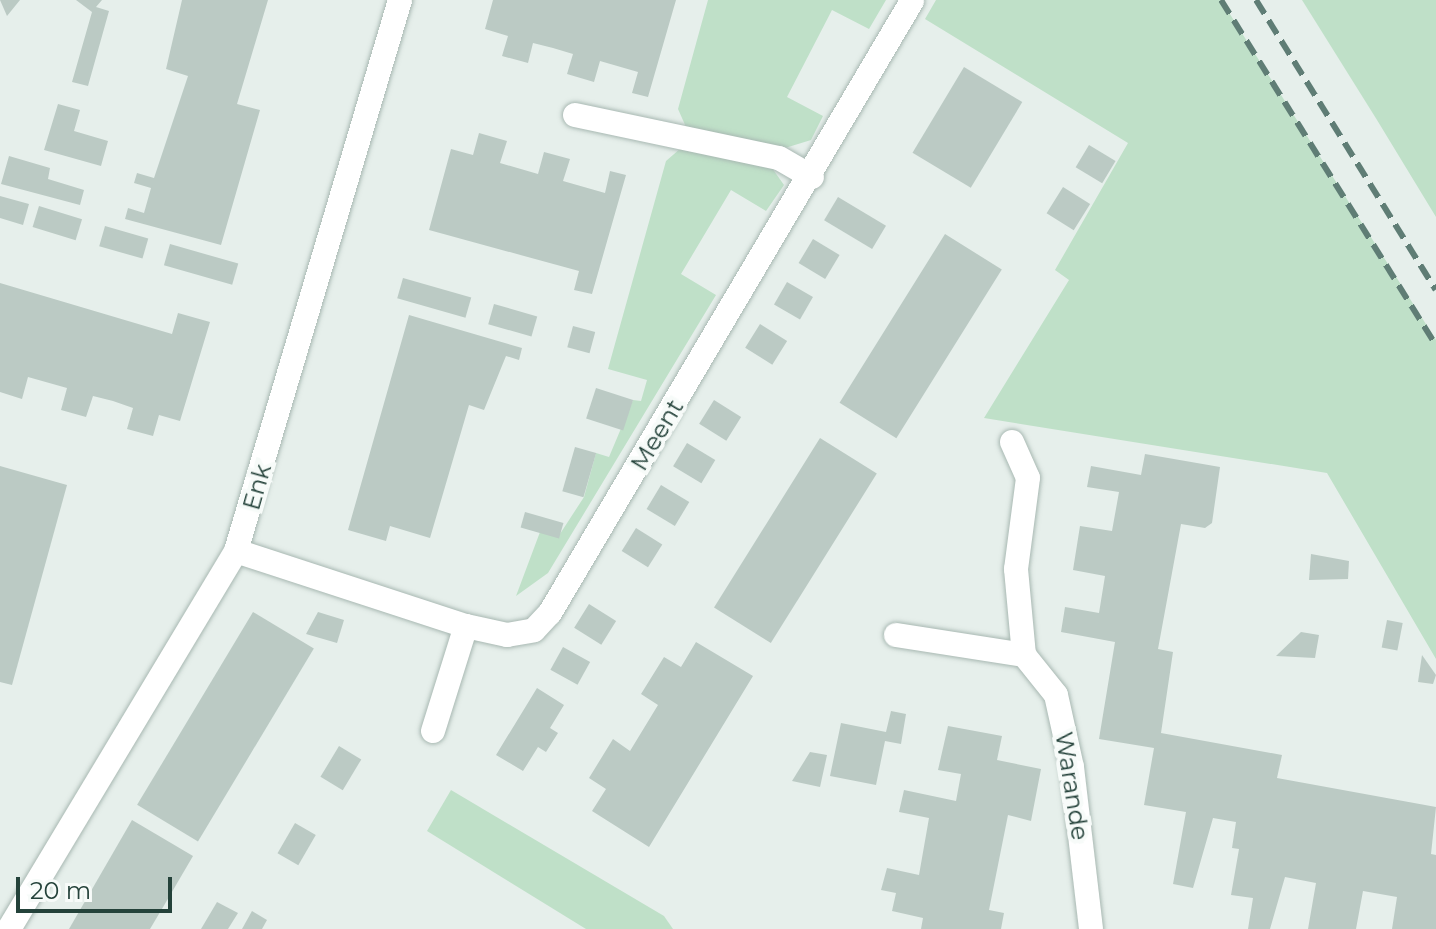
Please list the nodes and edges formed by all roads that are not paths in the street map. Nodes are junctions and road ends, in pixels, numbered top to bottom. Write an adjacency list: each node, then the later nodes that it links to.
1 (400, 0): 6 (street, Enk)
2 (912, 1): 4 (street, Meent)
3 (575, 115): 4 (street)
4 (812, 177): 7 (street, Meent)
5 (1012, 442): 9 (street)
6 (236, 551): 7 (street, Meent); 11 (street, Enk)
7 (466, 626): 10 (street)
8 (896, 635): 9 (street)
9 (1024, 655): 12 (street, Warande)
10 (433, 731)
11 (9, 929)
12 (1091, 929)

